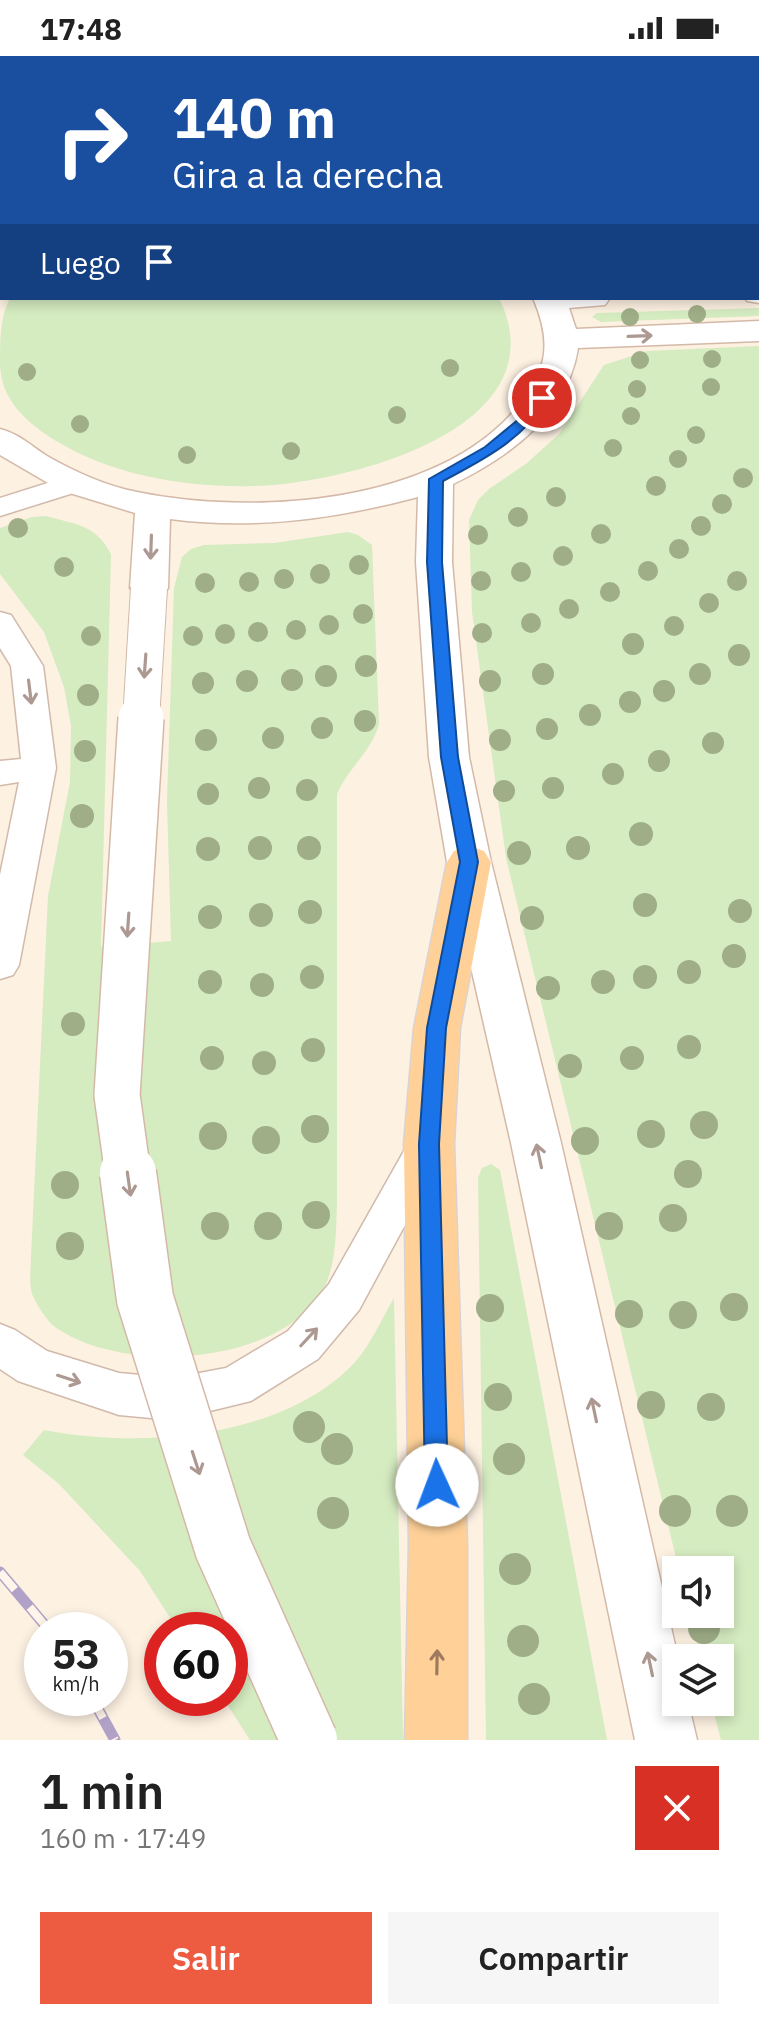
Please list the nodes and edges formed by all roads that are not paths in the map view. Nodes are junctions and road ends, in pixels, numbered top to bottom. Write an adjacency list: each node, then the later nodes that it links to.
1 (550, 300): 3 (street)
2 (759, 331): 3 (street, one-way to 2)
3 (562, 339): 5 (street)
4 (0, 439): 6 (street)
5 (436, 479): 7 (street); 12 (street)
6 (73, 484): 7 (street); 8 (lane)
7 (153, 506): 16 (street, one-way to 16, bridge)
8 (0, 507)
9 (0, 622): 10 (lane, one-way to 10)
10 (39, 768): 11 (lane); 13 (lane)
11 (0, 773)
12 (469, 862): 14 (main road); 18 (street, one-way to 12)
13 (0, 965)
14 (429, 1144): 15 (lane, one-way to 14); 17 (main road, one-way to 14)
15 (0, 1344)
16 (309, 1740)
17 (436, 1740)
18 (666, 1740)

